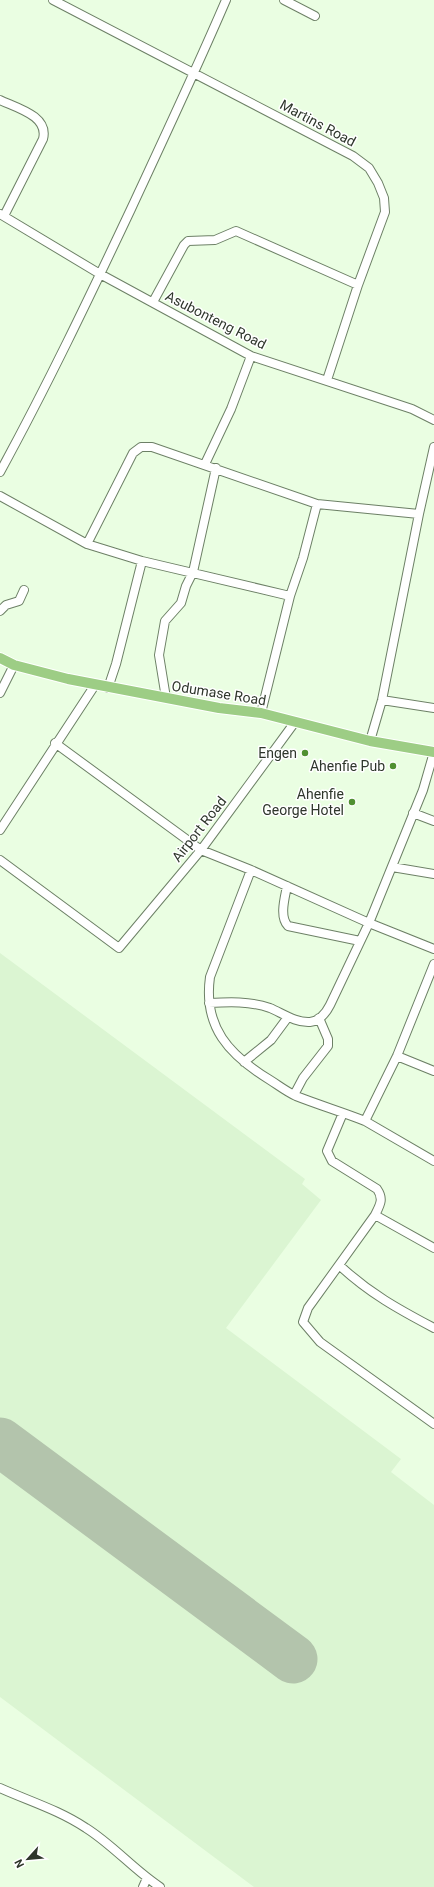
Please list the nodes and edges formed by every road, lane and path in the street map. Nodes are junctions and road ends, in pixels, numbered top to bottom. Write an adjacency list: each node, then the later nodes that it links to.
1 (53, 0): 5 (street, Martins Road)
2 (226, 0): 5 (street)
3 (284, 0): 4 (street)
4 (315, 16)
5 (195, 73): 8 (street); 9 (street, Martins Road)
6 (0, 100): 7 (street)
7 (2, 215): 8 (street, Asubonteng Road)
8 (100, 274): 10 (street, Asubonteng Road); 17 (street)
9 (358, 285): 10 (street); 12 (street, Martins Road)
10 (153, 302): 11 (street, Asubonteng Road)
11 (251, 356): 12 (street, Asubonteng Road); 15 (street)
12 (327, 380): 13 (street, Asubonteng Road)
13 (434, 420)
14 (434, 446): 20 (street)
15 (205, 464): 16 (street); 21 (street)
16 (216, 468): 19 (street); 23 (street)
17 (0, 472)
18 (0, 496): 21 (street)
19 (317, 504): 20 (street); 25 (street)
20 (419, 514): 33 (street)
21 (87, 544): 22 (street)
22 (142, 561): 23 (street); 30 (street)
23 (193, 572): 25 (street); 32 (street)
24 (24, 590): 26 (street)
25 (290, 596): 35 (street)
26 (0, 611)
27 (0, 658): 28 (main road, Odumase Road)
28 (14, 665): 29 (main road, Odumase Road); 31 (street)
29 (95, 685): 30 (main road, Odumase Road); 38 (street)
30 (108, 688): 32 (main road, Odumase Road)
31 (0, 693)
32 (166, 698): 35 (main road, Odumase Road)
33 (382, 700): 34 (street); 37 (street)
34 (434, 708)
35 (261, 713): 36 (main road, Odumase Road)
36 (295, 722): 37 (main road, Odumase Road); 43 (street, Airport Road)
37 (370, 741): 39 (main road, Odumase Road)
38 (55, 743): 42 (street); 43 (street)
39 (434, 752): 40 (street)
40 (413, 813): 41 (street); 45 (street)
41 (434, 821)
42 (0, 830)
43 (201, 850): 44 (street, Airport Road); 46 (street)
44 (0, 860)
45 (392, 867): 47 (street); 49 (street)
46 (251, 870): 48 (street); 53 (street)
47 (434, 874)
48 (287, 886): 49 (street); 50 (street)
49 (368, 923): 50 (street); 51 (street)
50 (360, 940): 55 (street)
51 (434, 949)
52 (434, 964): 56 (street)
53 (209, 1003): 54 (street); 57 (street)
54 (288, 1016): 55 (street); 57 (street)
55 (319, 1018): 59 (street)
56 (396, 1056): 58 (street); 61 (street)
57 (244, 1062): 59 (street)
58 (434, 1071)
59 (294, 1095): 60 (street)
60 (343, 1113): 61 (street); 63 (street)
61 (365, 1121): 62 (street)
62 (434, 1161)
63 (375, 1214): 64 (street); 65 (street)
64 (434, 1248)
65 (339, 1265): 66 (street); 67 (street)
66 (434, 1328)
67 (434, 1424)
68 (0, 1788): 69 (street)
69 (147, 1878): 70 (street); 71 (street)
70 (143, 1887)
71 (160, 1887)

